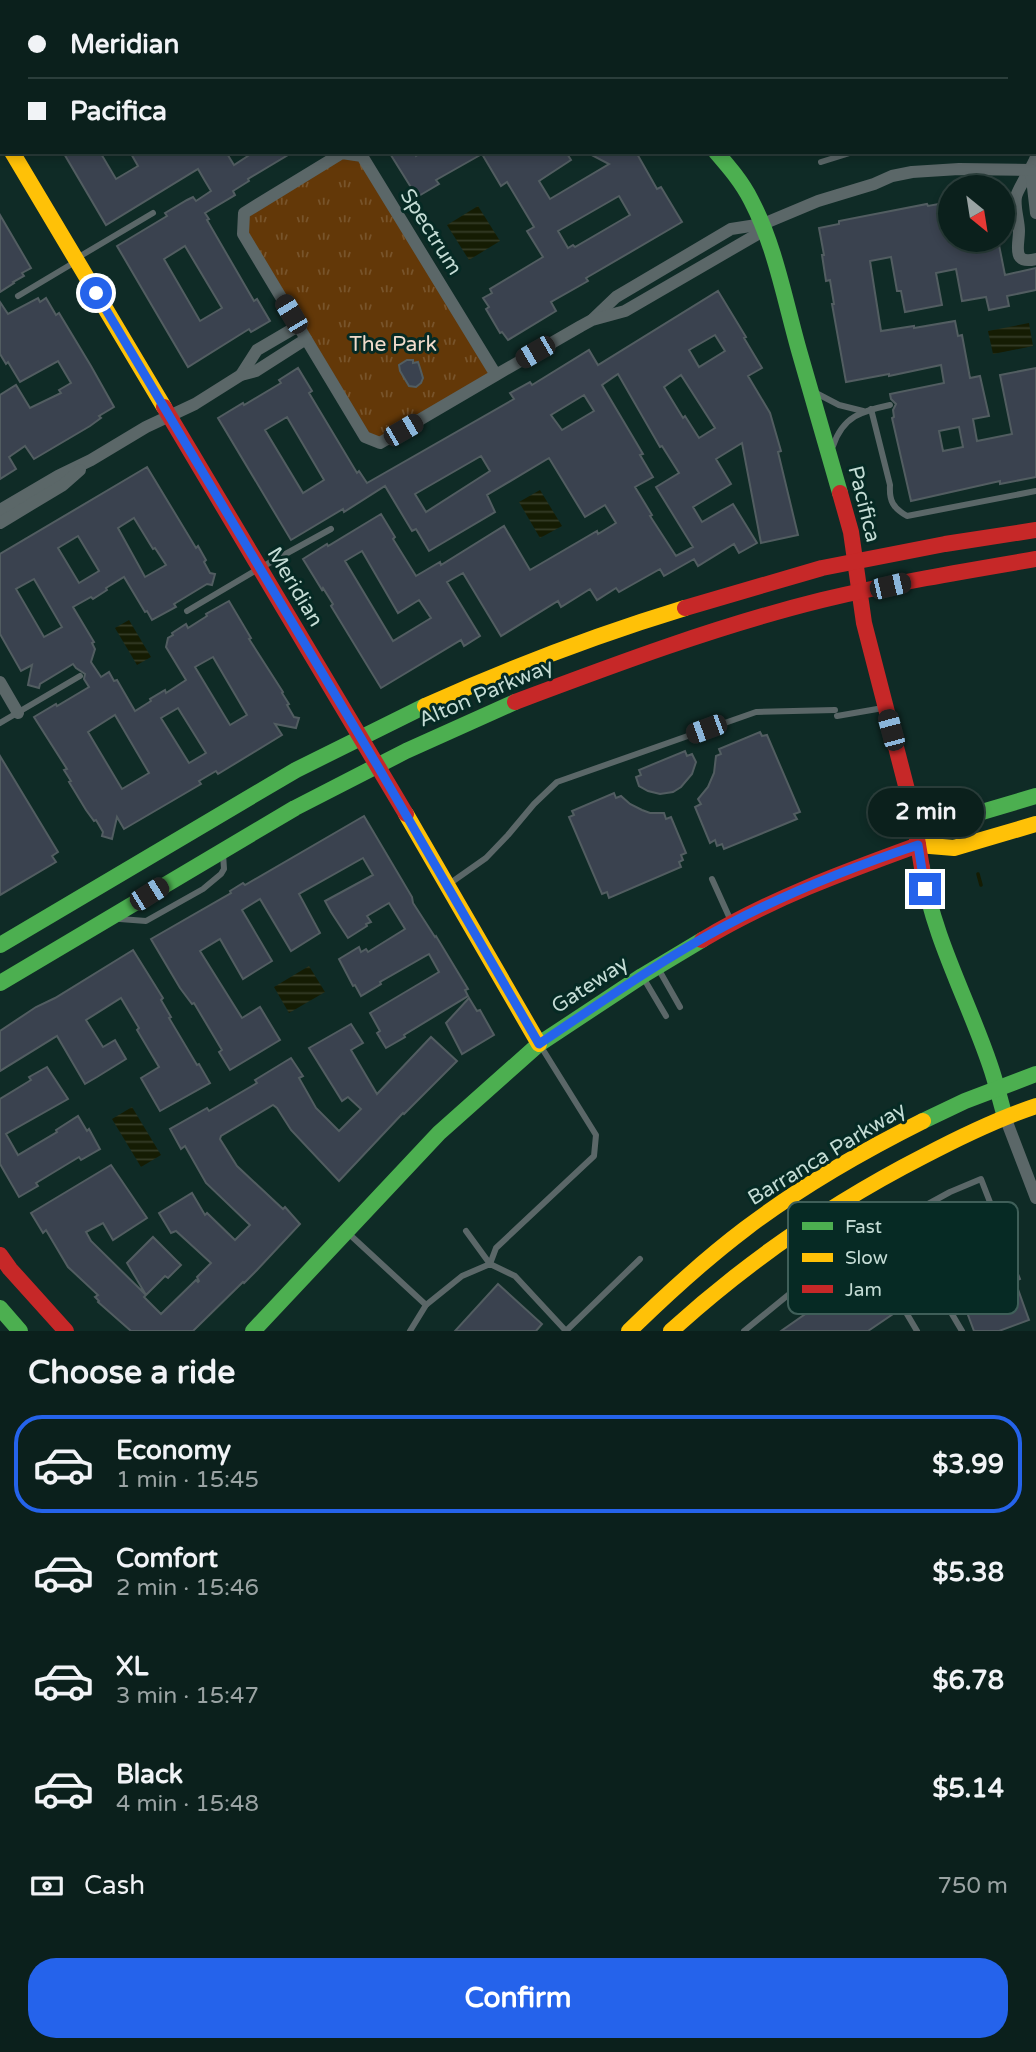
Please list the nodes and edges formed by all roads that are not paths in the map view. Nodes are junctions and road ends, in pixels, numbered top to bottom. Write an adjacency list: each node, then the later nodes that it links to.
1 (13, 154): 12 (main road, Meridian)
2 (340, 154): 14 (street, Spectrum)
3 (349, 154): 17 (street, Spectrum)
4 (718, 154): 10 (main road, Pacifica)
5 (847, 154): 6 (lane)
6 (821, 162)
7 (1034, 164): 9 (street); 10 (street, Spectrum); 11 (street)
8 (153, 213): 12 (lane)
9 (1036, 213)
10 (762, 224): 17 (street, Spectrum); 18 (main road, Pacifica)
11 (1036, 259)
12 (76, 260): 13 (lane); 21 (main road, Meridian)
13 (18, 296)
14 (298, 326): 15 (street, Spectrum); 16 (street)
15 (306, 340): 16 (street); 17 (street, Spectrum)
16 (241, 375): 21 (street)
17 (496, 375)
18 (812, 391): 20 (lane); 22 (main road, Pacifica)
19 (890, 405): 20 (lane)
20 (867, 410): 22 (lane); 24 (lane)
21 (169, 416): 23 (street); 31 (main road, Meridian)
22 (830, 454): 30 (main road, Pacifica)
23 (91, 460): 25 (street); 26 (street)
24 (1036, 491)
25 (0, 510)
26 (0, 523)
27 (331, 529): 31 (lane)
28 (1036, 530): 30 (main road, Alton Parkway)
29 (1036, 559): 32 (main road, Alton Parkway)
30 (857, 561): 32 (main road, Pacifica); 39 (main road, Alton Parkway)
31 (260, 568): 33 (lane); 39 (main road, Meridian)
32 (860, 593): 36 (main road, Pacifica); 40 (main road, Alton Parkway)
33 (187, 611)
34 (80, 676): 37 (lane)
35 (0, 682): 37 (street)
36 (885, 708): 43 (main road, Pacifica); 46 (lane)
37 (18, 713): 38 (lane)
38 (0, 723)
39 (360, 737): 40 (main road, Meridian); 49 (main road, Alton Parkway)
40 (377, 765): 44 (main road, Alton Parkway); 46 (main road, Meridian)
41 (1036, 796): 43 (main road)
42 (1036, 824): 43 (main road)
43 (918, 845): 48 (main road, Gateway); 57 (main road, Pacifica)
44 (223, 849): 47 (main road, Alton Parkway); 47 (lane)
45 (712, 879): 48 (lane)
46 (447, 885): 55 (main road, Meridian)
47 (110, 917): 52 (main road, Alton Parkway)
48 (732, 923): 50 (main road, Gateway)
49 (0, 945)
50 (657, 967): 51 (main road, Gateway); 53 (lane)
51 (642, 976): 54 (lane); 55 (main road, Gateway)
52 (0, 983)
53 (680, 1007)
54 (666, 1016)
55 (539, 1044): 64 (main road, Gateway); 69 (lane)
56 (1036, 1074): 57 (main road, Barranca Parkway)
57 (998, 1088): 59 (main road, Pacifica); 80 (main road, Barranca Parkway)
58 (1036, 1106): 59 (main road)
59 (1005, 1117): 60 (street, Pacifica); 61 (main road)
60 (1036, 1198)
61 (841, 1202)
62 (932, 1202): 63 (lane)
63 (990, 1202)
64 (346, 1231): 71 (lane); 77 (main road, Gateway)
65 (466, 1231): 69 (lane)
66 (788, 1235): 81 (main road)
67 (0, 1255): 76 (main road)
68 (639, 1259): 79 (lane)
69 (490, 1264): 71 (lane); 79 (lane)
70 (788, 1296): 82 (lane)
71 (426, 1305): 78 (lane)
72 (0, 1308): 75 (main road)
73 (907, 1314): 83 (lane)
74 (952, 1314): 84 (lane)
75 (20, 1331)
76 (66, 1331)
77 (253, 1331)
78 (410, 1331)
79 (566, 1331)
80 (628, 1331)
81 (671, 1331)
82 (744, 1331)
83 (917, 1331)
84 (962, 1331)

